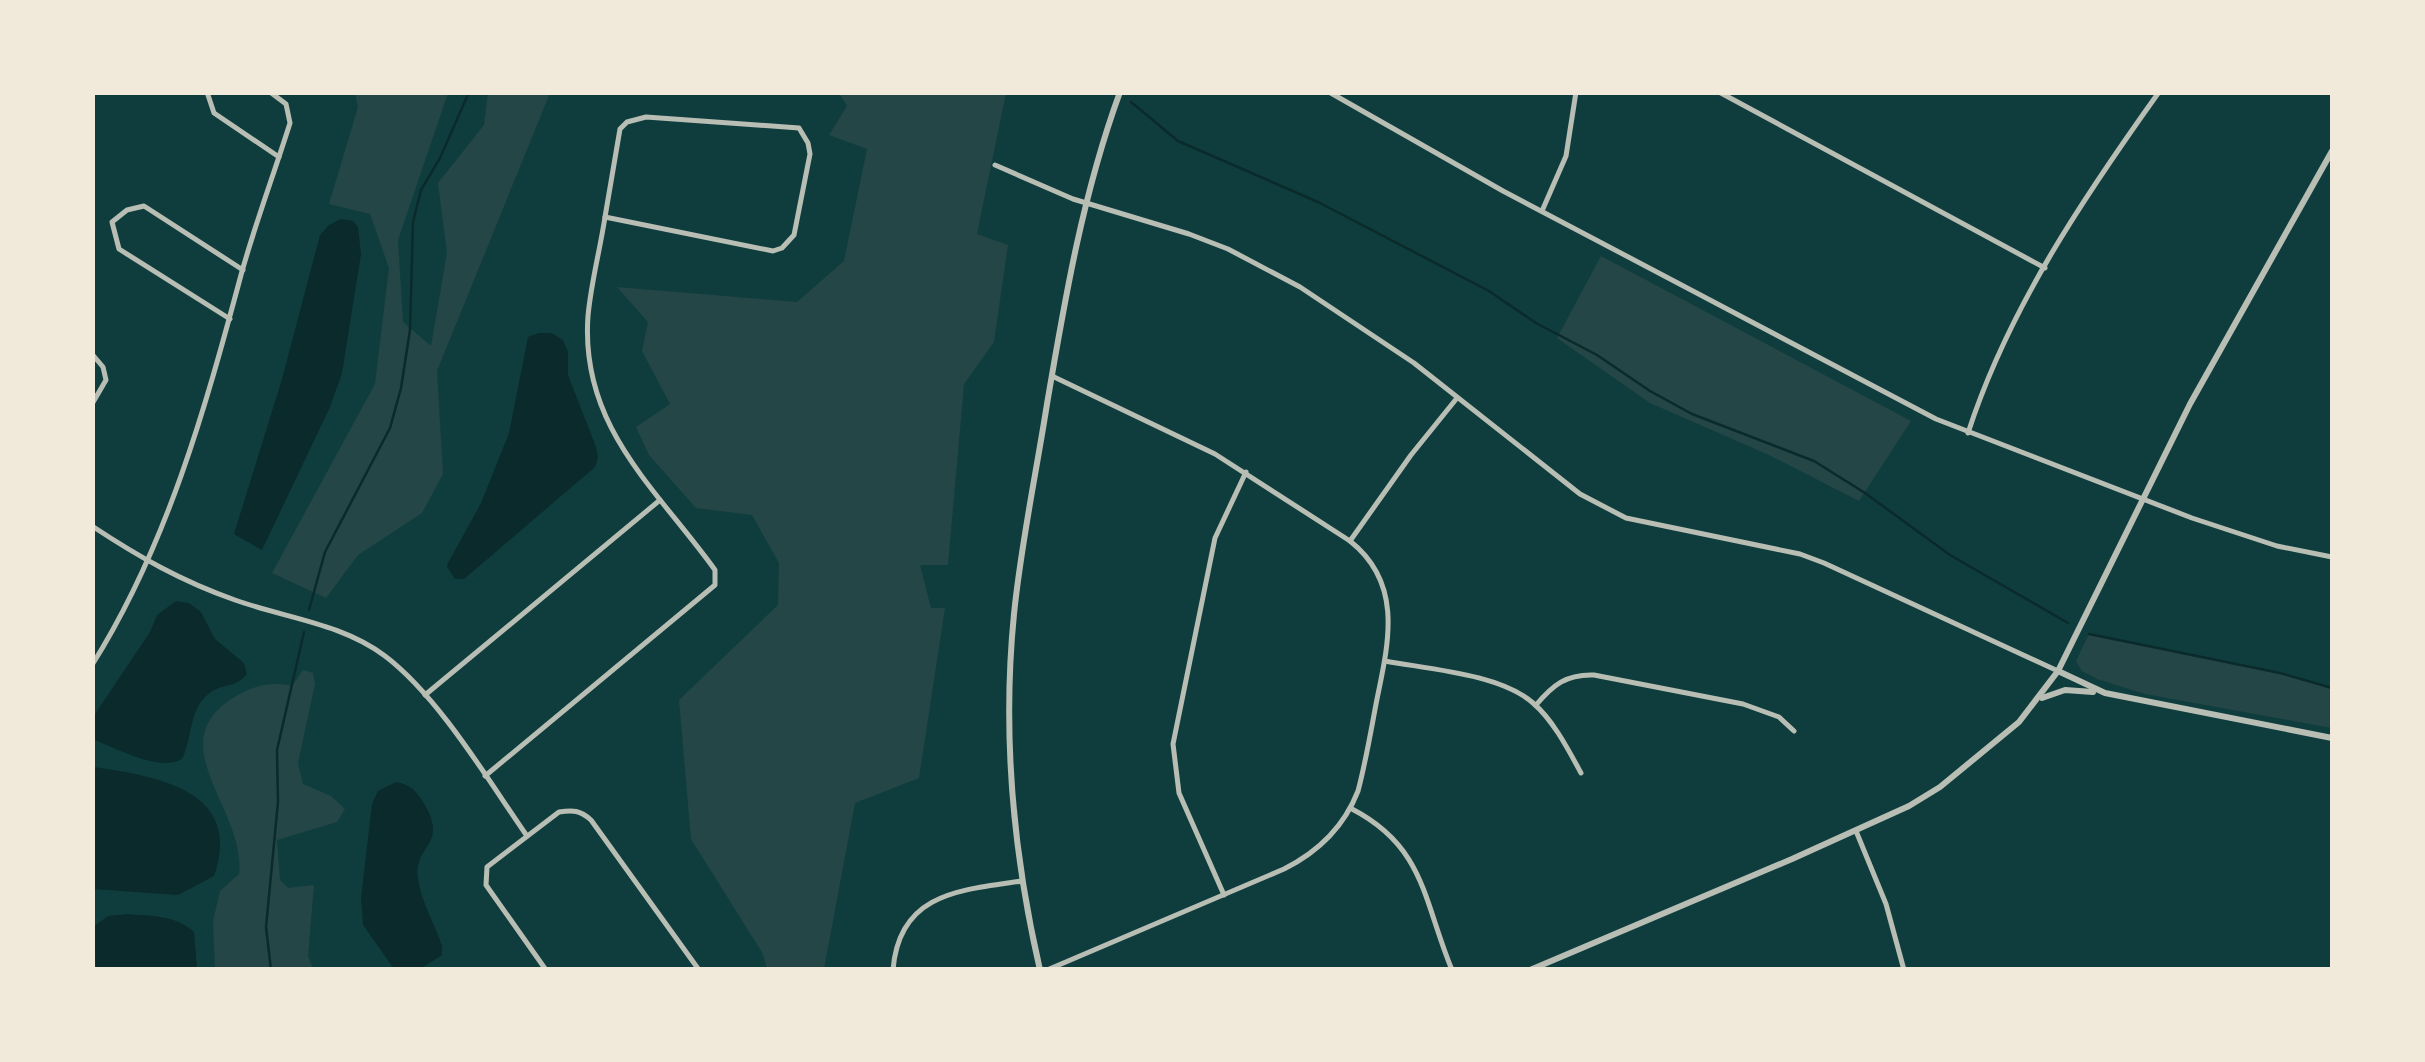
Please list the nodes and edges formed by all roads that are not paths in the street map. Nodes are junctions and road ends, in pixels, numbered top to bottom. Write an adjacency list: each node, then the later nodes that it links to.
1 (207, 92): 9 (street)
2 (270, 92): 9 (street)
3 (1120, 92): 11 (street)
4 (1329, 92): 12 (street)
5 (1576, 92): 12 (street)
6 (1719, 92): 14 (street)
7 (2159, 92): 14 (street)
8 (2332, 151): 23 (street)
9 (279, 157): 15 (street)
10 (994, 165): 11 (street)
11 (1086, 203): 18 (street); 19 (street)
12 (1542, 211): 21 (street)
13 (606, 217): 13 (street); 24 (street)
14 (2045, 268): 21 (street)
15 (242, 270): 16 (street); 16 (street)
16 (230, 320): 28 (street)
17 (92, 354): 20 (street)
18 (1052, 376): 22 (street); 43 (street)
19 (1457, 398): 26 (street); 31 (street)
20 (92, 404)
21 (1968, 433): 23 (street)
22 (1246, 472): 26 (street); 44 (street)
23 (2143, 498): 27 (street); 31 (street)
24 (660, 500): 33 (street); 39 (street)
25 (92, 526): 28 (street)
26 (1350, 540): 29 (street)
27 (2332, 557)
28 (148, 563): 30 (street); 33 (street)
29 (1385, 661): 35 (street); 40 (street)
30 (92, 665)
31 (2058, 671): 32 (street); 34 (street)
32 (2106, 693): 34 (street); 37 (street)
33 (425, 694): 39 (street)
34 (2037, 702): 41 (street)
35 (1536, 705): 36 (street); 38 (street)
36 (1794, 731)
37 (2332, 738)
38 (1581, 773)
39 (485, 776): 42 (street)
40 (1352, 808): 44 (street); 49 (street)
41 (1856, 831): 50 (street); 51 (street)
42 (527, 836): 45 (street); 46 (street)
43 (1022, 881): 47 (street); 48 (street)
44 (1224, 895): 48 (street)
45 (546, 970)
46 (699, 970)
47 (894, 970)
48 (1044, 970)
49 (1452, 970)
50 (1530, 970)
51 (1904, 970)

